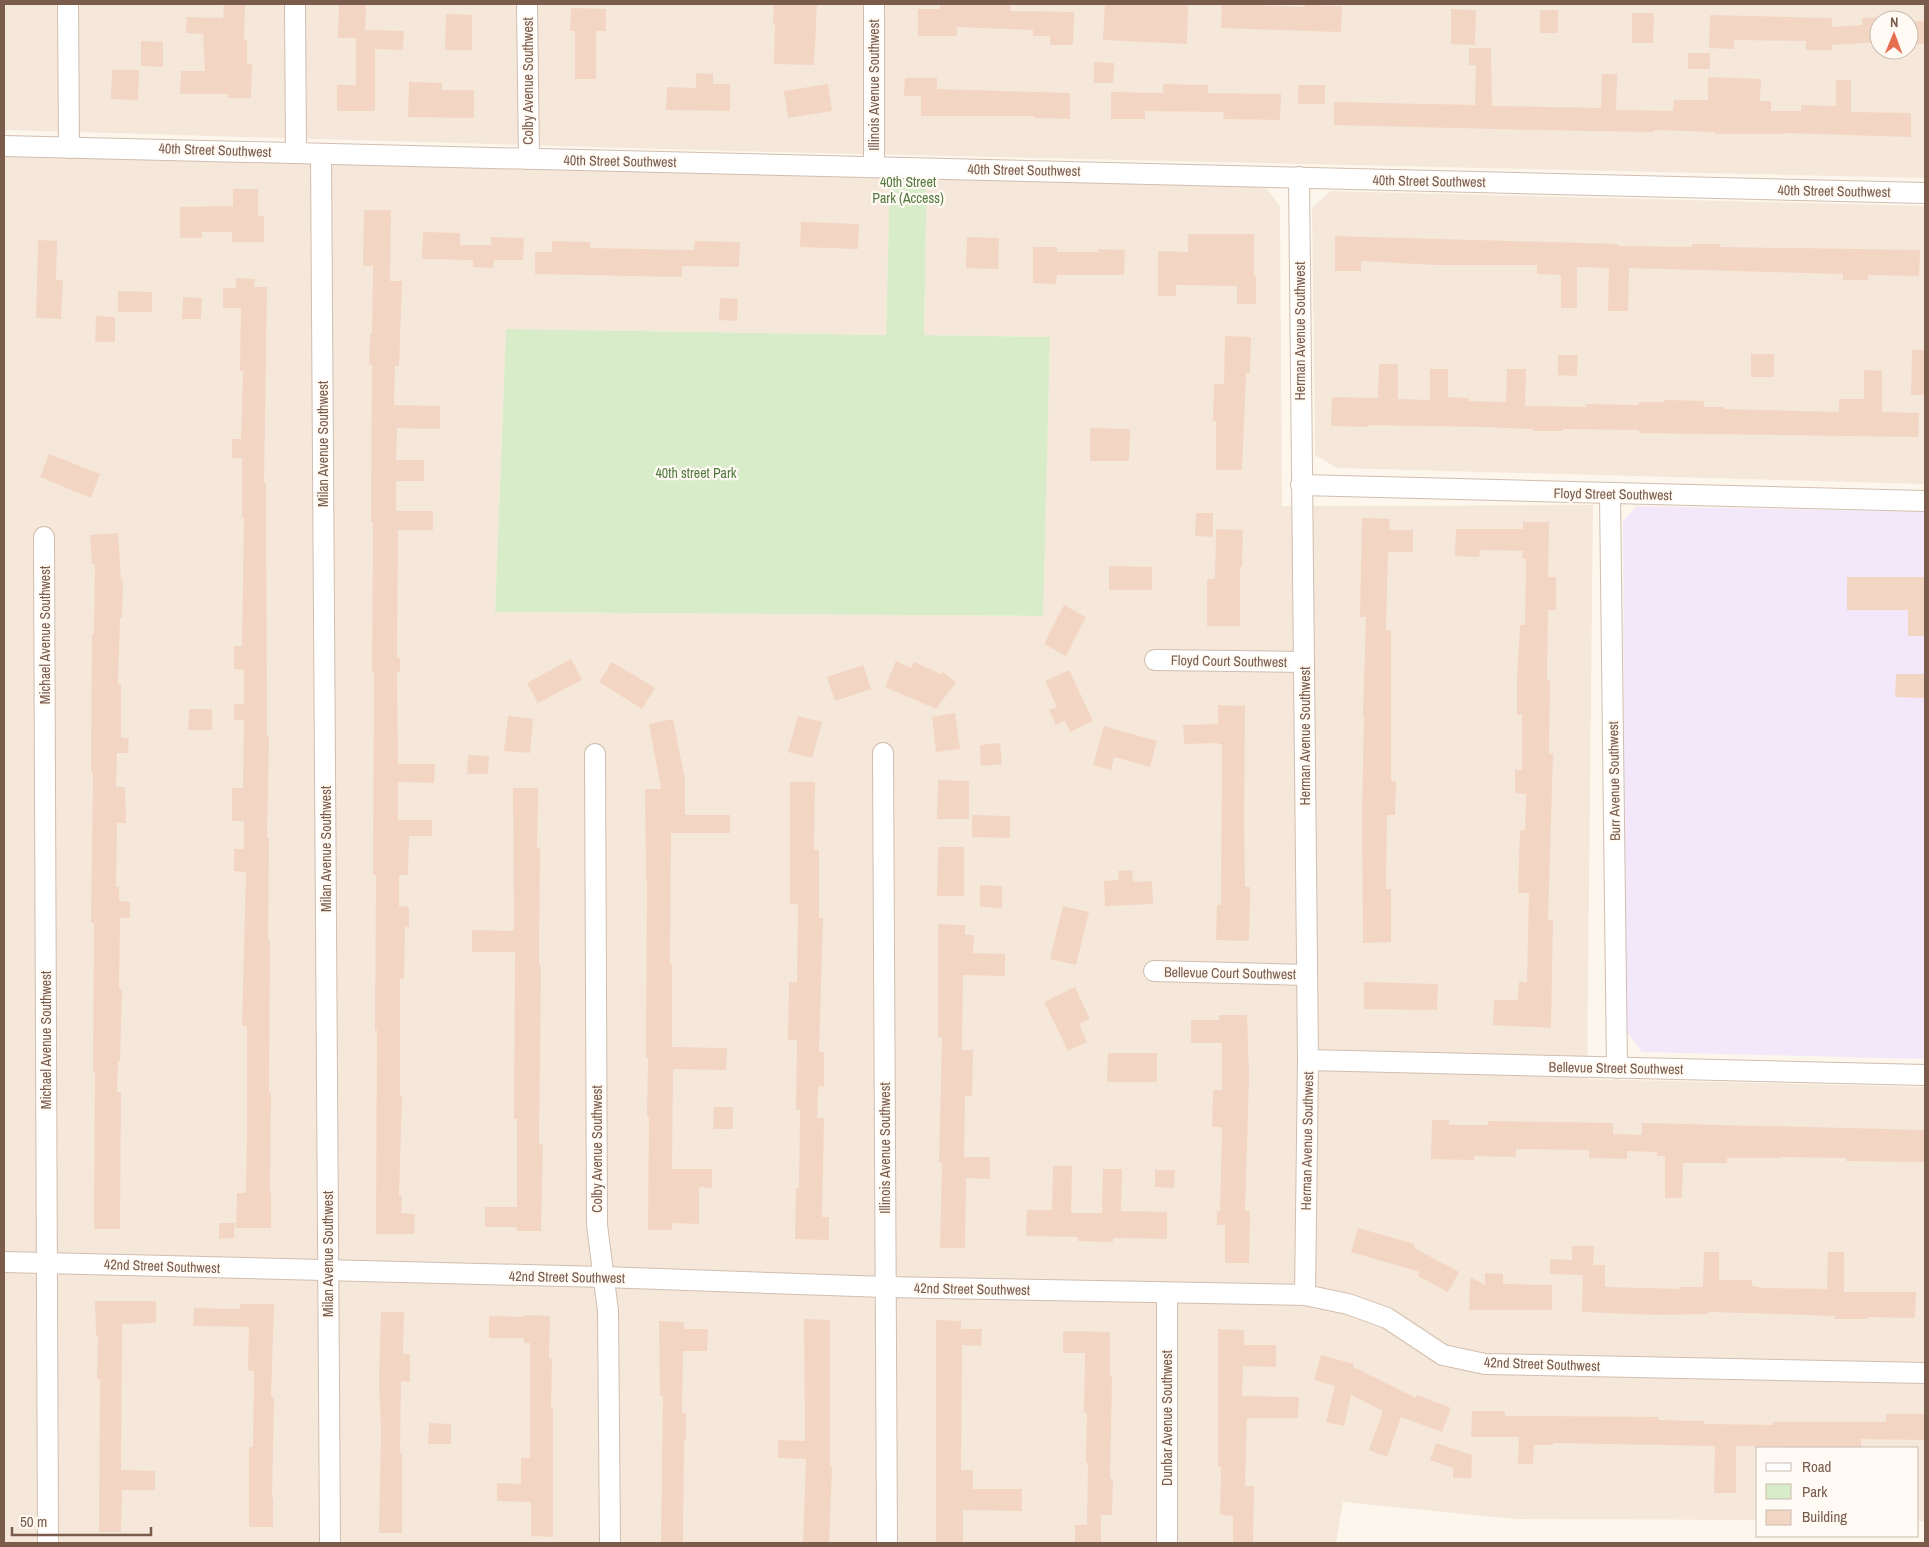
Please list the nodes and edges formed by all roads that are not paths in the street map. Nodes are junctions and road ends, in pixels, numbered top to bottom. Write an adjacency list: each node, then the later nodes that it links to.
1 (68, 4): 6 (street)
2 (295, 4): 7 (street)
3 (527, 4): 9 (street, Colby Avenue Southwest)
4 (874, 4): 10 (street, Illinois Avenue Southwest)
5 (4, 146): 6 (street, 40th Street Southwest)
6 (70, 148): 7 (street, 40th Street Southwest)
7 (296, 153): 8 (street, 40th Street Southwest)
8 (321, 154): 9 (street, 40th Street Southwest); 28 (street, Milan Avenue Southwest)
9 (529, 159): 10 (street, 40th Street Southwest)
10 (874, 166): 11 (street, 40th Street Southwest)
11 (1299, 177): 12 (street, 40th Street Southwest); 13 (street, Herman Avenue Southwest)
12 (1925, 193)
13 (1300, 485): 14 (street, Floyd Street Southwest); 18 (street, Herman Avenue Southwest)
14 (1610, 494): 15 (street, Floyd Street Southwest); 24 (street, Burr Avenue Southwest)
15 (1925, 501)
16 (44, 537): 27 (street, Michael Avenue Southwest)
17 (1155, 660): 18 (street, Floyd Court Southwest)
18 (1304, 662): 22 (street, Herman Avenue Southwest)
19 (595, 754): 29 (street, Colby Avenue Southwest)
20 (884, 754): 30 (street, Illinois Avenue Southwest)
21 (1154, 971): 22 (street, Bellevue Court Southwest)
22 (1306, 975): 23 (street, Herman Avenue Southwest)
23 (1308, 1060): 24 (street, Bellevue Street Southwest); 32 (street, Herman Avenue Southwest)
24 (1617, 1068): 25 (street, Bellevue Street Southwest)
25 (1925, 1075)
26 (4, 1262): 27 (street, 42nd Street Southwest)
27 (47, 1263): 28 (street, 42nd Street Southwest); 34 (street, Michael Avenue Southwest)
28 (328, 1271): 29 (street, 42nd Street Southwest); 35 (street, Milan Avenue Southwest)
29 (604, 1277): 30 (street, 42nd Street Southwest); 36 (street, Colby Avenue Southwest)
30 (885, 1287): 31 (street, 42nd Street Southwest); 37 (street, Illinois Avenue Southwest)
31 (1167, 1294): 32 (street, 42nd Street Southwest); 38 (street, Dunbar Avenue Southwest)
32 (1305, 1296): 33 (street, 42nd Street Southwest)
33 (1925, 1373)
34 (48, 1543)
35 (330, 1543)
36 (610, 1543)
37 (887, 1543)
38 (1167, 1543)

